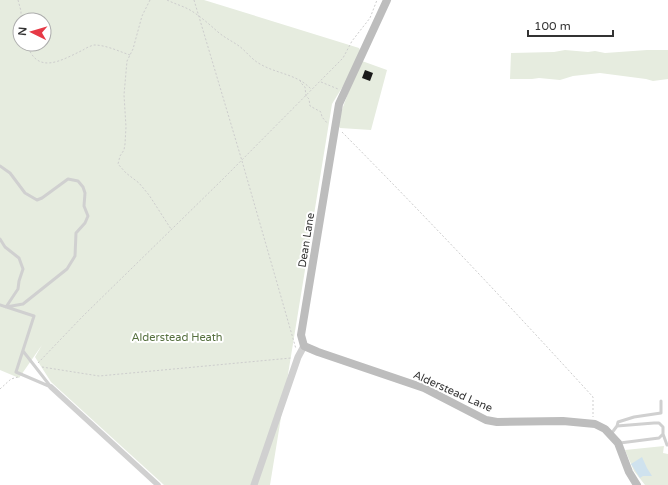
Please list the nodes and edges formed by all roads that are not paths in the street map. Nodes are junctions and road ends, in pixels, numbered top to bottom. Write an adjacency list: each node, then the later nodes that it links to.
1 (387, 0): 6 (main road, Dean Lane)
2 (0, 166): 5 (lane)
3 (0, 238): 5 (lane)
4 (0, 305): 5 (lane)
5 (6, 307): 7 (lane)
6 (304, 346): 11 (main road, Alderstead Lane); 16 (street)
7 (23, 351): 8 (lane); 8 (lane)
8 (51, 387): 15 (street)
9 (661, 401): 10 (lane)
10 (617, 426): 11 (lane); 12 (lane)
11 (611, 434): 13 (main road, Alderstead Lane)
12 (663, 434): 13 (lane); 14 (lane)
13 (618, 443): 17 (main road, Alderstead Lane)
14 (667, 445)
15 (158, 485)
16 (254, 485)
17 (638, 485)

